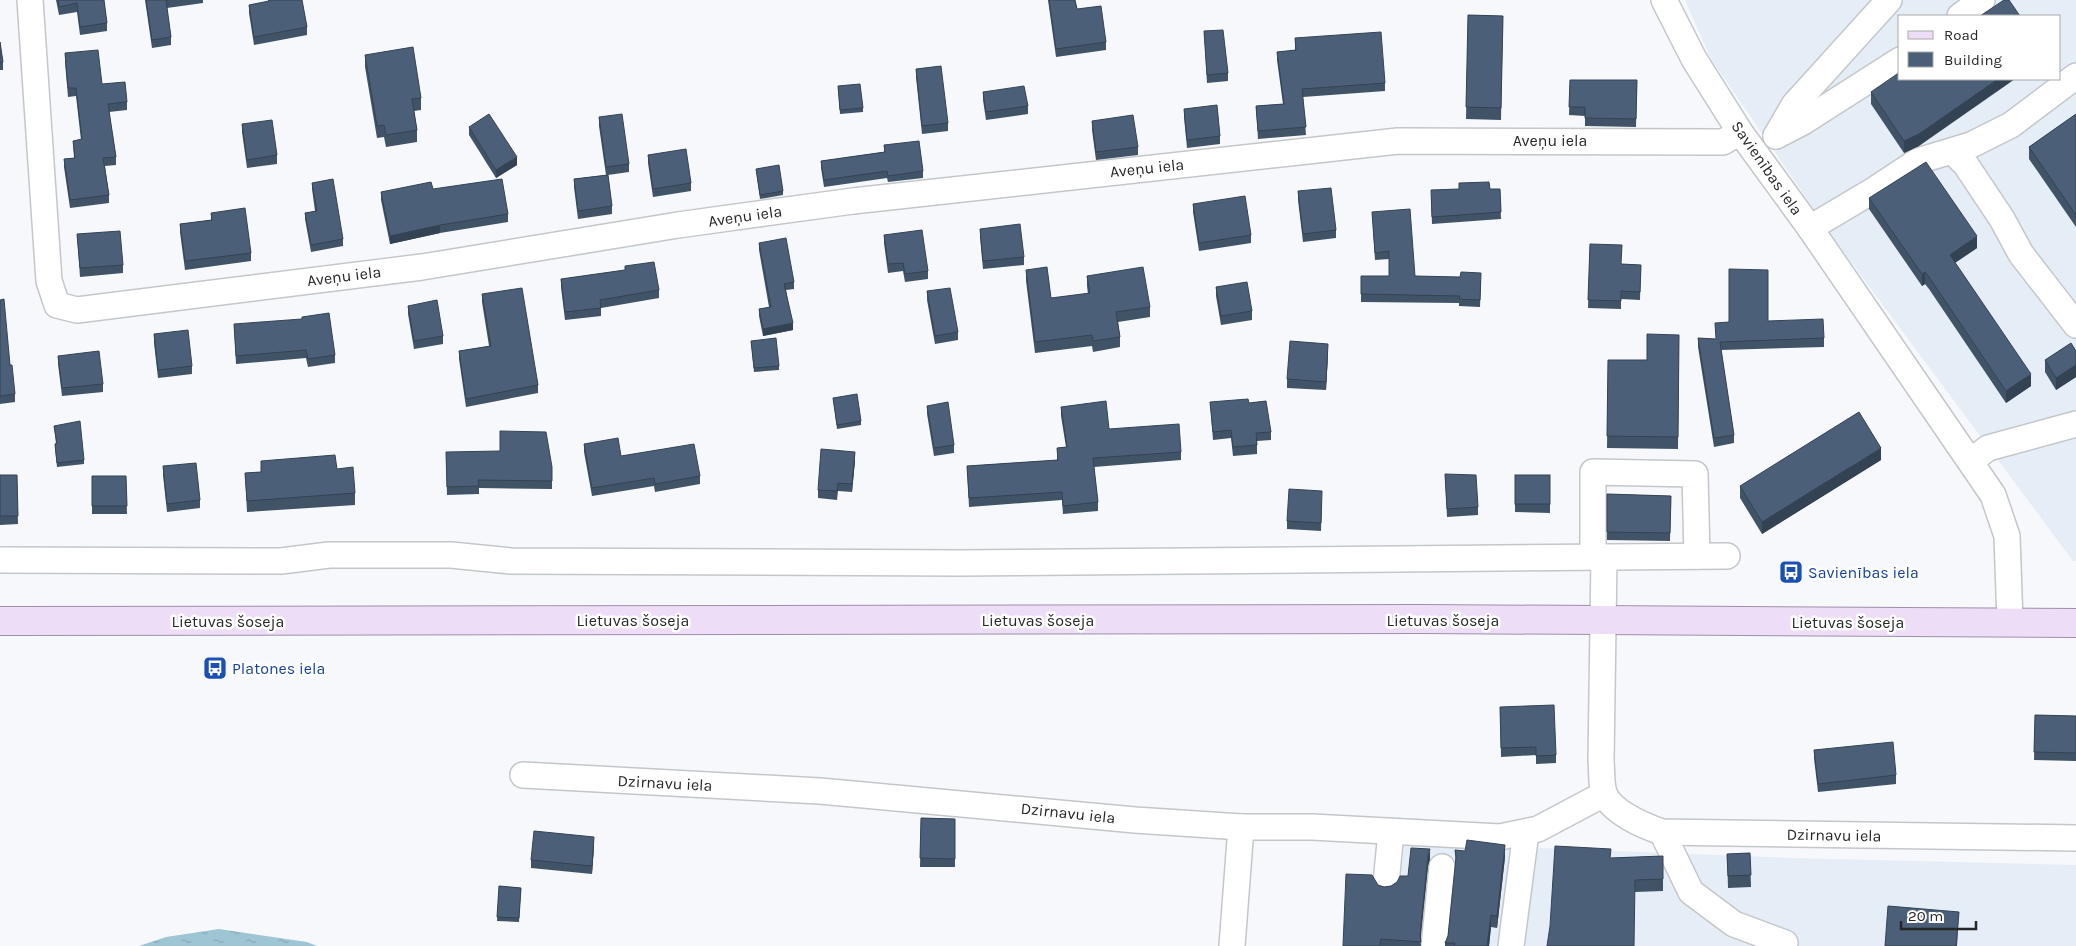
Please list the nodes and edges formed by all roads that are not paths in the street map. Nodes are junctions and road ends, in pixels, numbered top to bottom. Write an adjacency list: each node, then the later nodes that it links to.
1 (30, 0): 8 (street, Aveņu iela)
2 (1664, 0): 8 (street, Savienības iela)
3 (1889, 0): 9 (street)
4 (1982, 0): 5 (street)
5 (1961, 15)
6 (1898, 61): 9 (street)
7 (2076, 76): 10 (street)
8 (1740, 132): 11 (street, Savienības iela)
9 (1776, 136): 11 (street)
10 (1952, 151): 12 (street); 13 (street)
11 (1756, 152): 12 (street, Savienības iela)
12 (1810, 228): 15 (street, Savienības iela)
13 (2076, 325)
14 (2076, 424): 15 (street)
15 (1971, 461): 22 (street, Savienības iela)
16 (1697, 556): 17 (street); 18 (street); 18 (street)
17 (1727, 556)
18 (1598, 557): 19 (street); 20 (street)
19 (0, 560)
20 (1602, 620): 21 (main road, Lietuvas šoseja); 22 (main road, Lietuvas šoseja); 25 (street)
21 (0, 621)
22 (2010, 622): 23 (main road, Lietuvas šoseja)
23 (2076, 623)
24 (523, 775): 26 (street, Dzirnavu iela)
25 (1604, 794): 28 (street, Dzirnavu iela); 29 (street, Dzirnavu iela)
26 (1241, 827): 27 (street, Dzirnavu iela); 34 (street)
27 (1391, 832): 28 (street, Dzirnavu iela); 32 (street)
28 (1526, 832): 36 (street)
29 (1662, 832): 30 (street, Dzirnavu iela); 33 (street)
30 (2076, 838)
31 (1442, 867): 35 (street)
32 (1386, 883)
33 (1785, 943)
34 (1232, 946)
35 (1434, 946)
36 (1511, 946)

